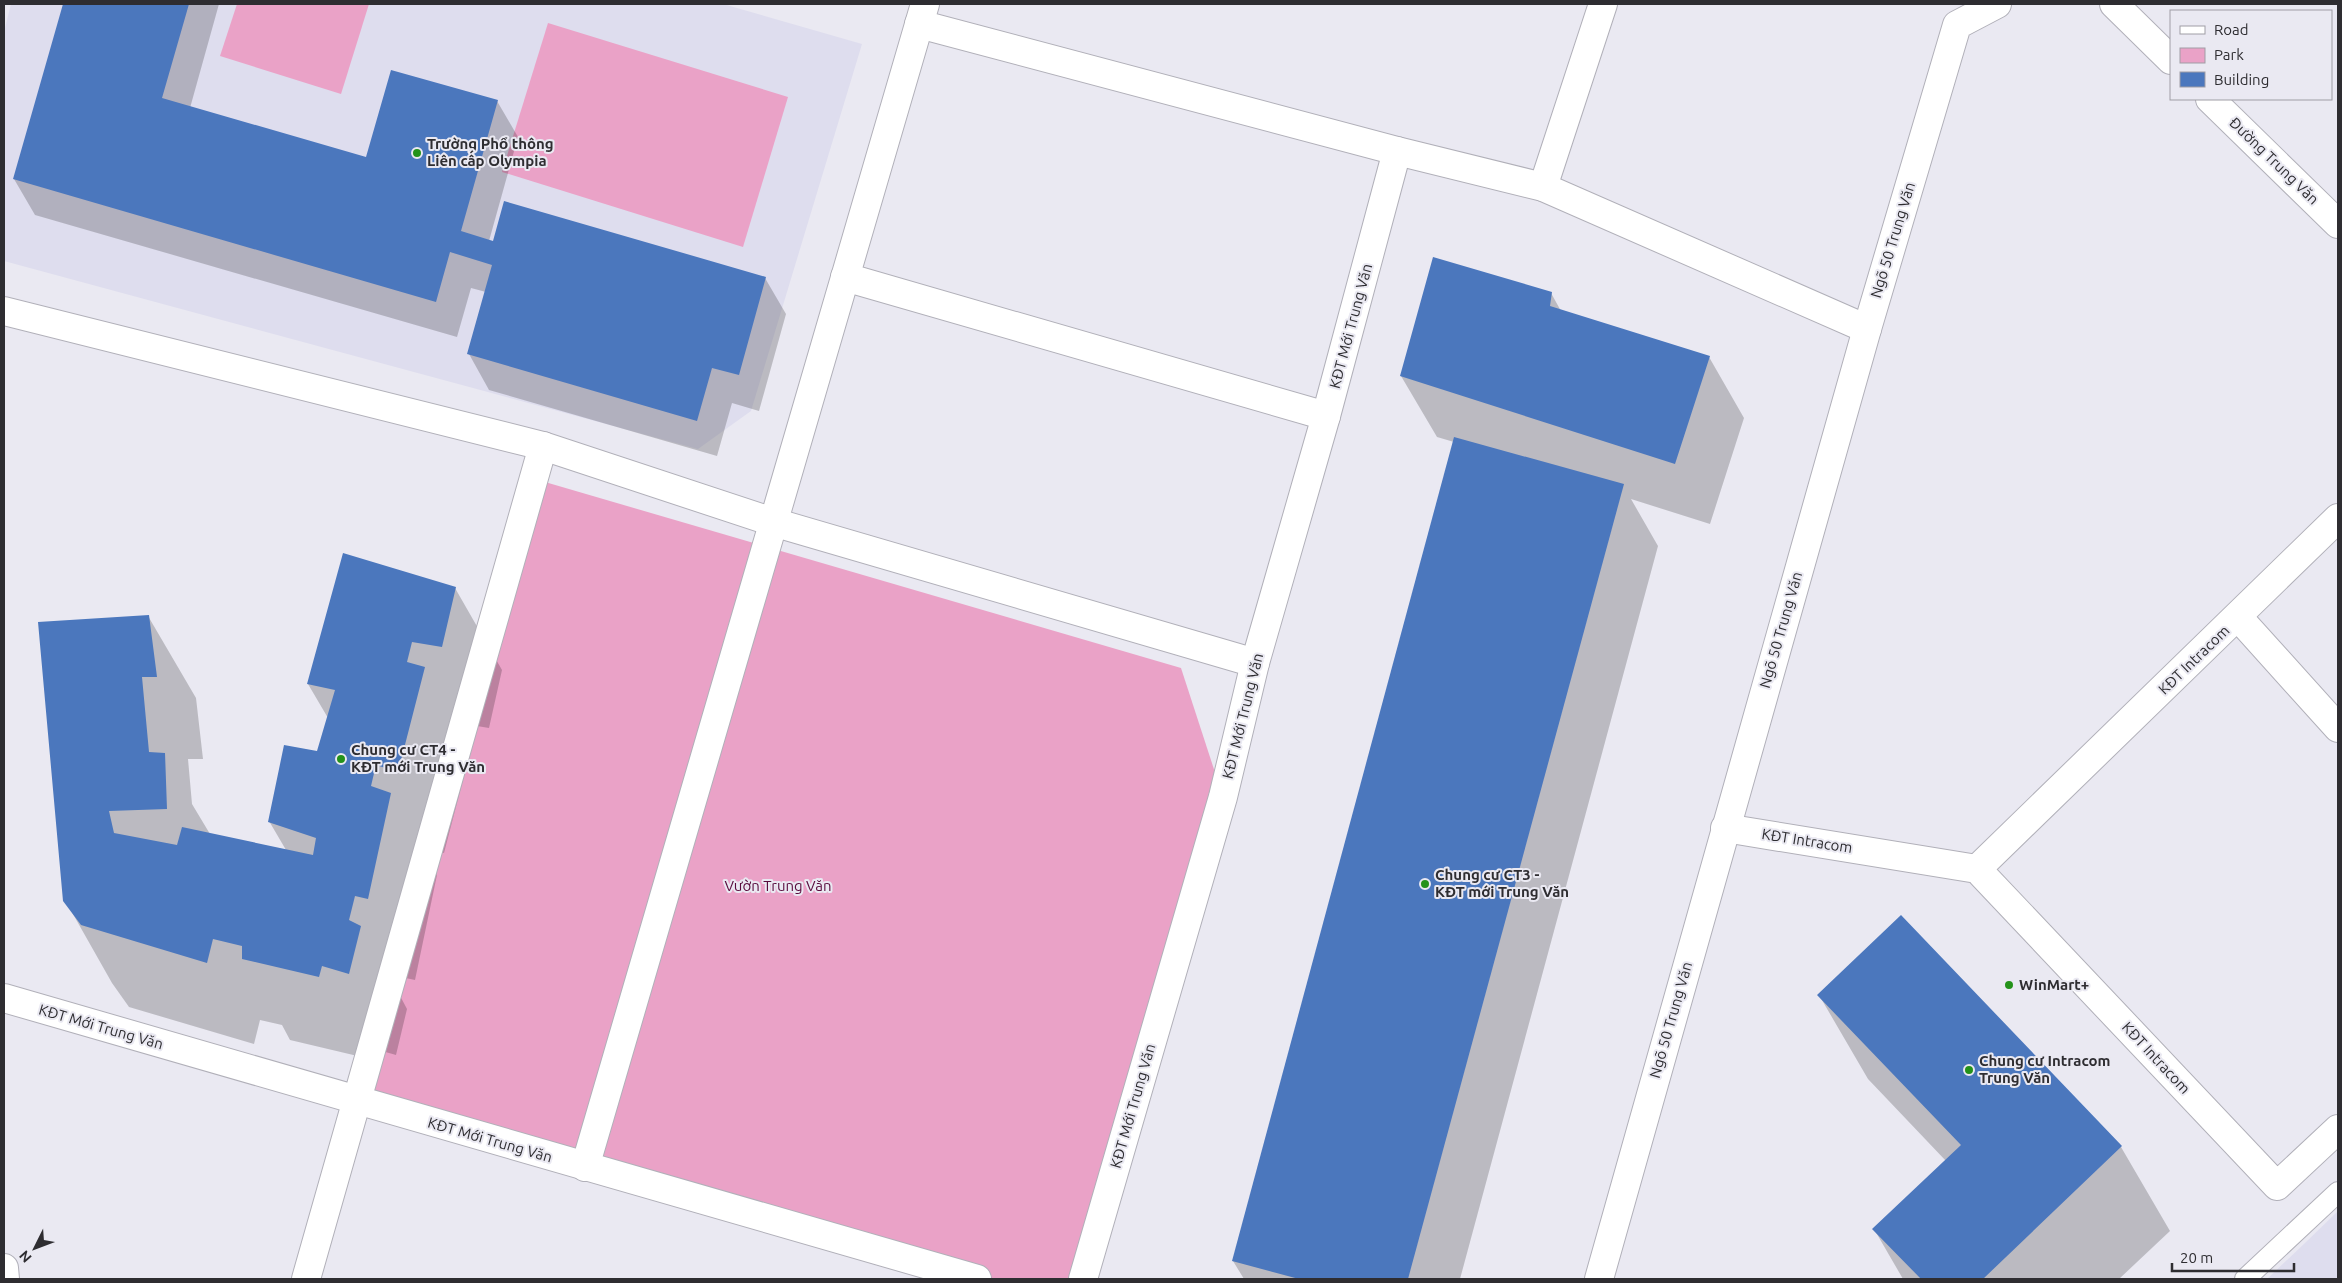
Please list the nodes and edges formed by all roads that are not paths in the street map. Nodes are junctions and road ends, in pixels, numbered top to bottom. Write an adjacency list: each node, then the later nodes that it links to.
1 (1603, 4): 8 (street)
2 (1997, 4): 12 (street, Ngõ 50 Trung Văn)
3 (2114, 4): 5 (street)
4 (922, 14): 7 (street); 10 (street)
5 (2170, 59)
6 (2211, 100): 9 (street, Đường Trung Văn)
7 (1397, 151): 8 (street); 13 (street, KĐT Mới Trung Văn)
8 (1543, 187): 12 (street)
9 (2338, 224)
10 (845, 277): 13 (street); 16 (street)
11 (4, 311): 14 (street)
12 (1867, 329): 20 (street, Ngõ 50 Trung Văn)
13 (1326, 416): 18 (street, KĐT Mới Trung Văn)
14 (543, 446): 16 (street); 23 (street)
15 (2338, 518): 17 (street, KĐT Intracom)
16 (773, 522): 18 (street); 25 (street)
17 (2238, 617): 19 (street, KĐT Intracom); 21 (street, KĐT Intracom)
18 (1255, 663): 31 (street, KĐT Mới Trung Văn)
19 (2338, 728)
20 (1725, 828): 21 (street, KĐT Intracom); 32 (street, Ngõ 50 Trung Văn)
21 (1977, 869): 24 (street, KĐT Intracom)
22 (4, 998): 23 (street, KĐT Mới Trung Văn)
23 (358, 1102): 25 (street, KĐT Mới Trung Văn); 29 (street)
24 (2338, 1129)
25 (585, 1167): 30 (street, KĐT Mới Trung Văn)
26 (2338, 1192): 33 (lane)
27 (4, 1268): 28 (street)
28 (5, 1279)
29 (306, 1279)
30 (977, 1279)
31 (1083, 1279)
32 (1599, 1279)
33 (2245, 1279)

